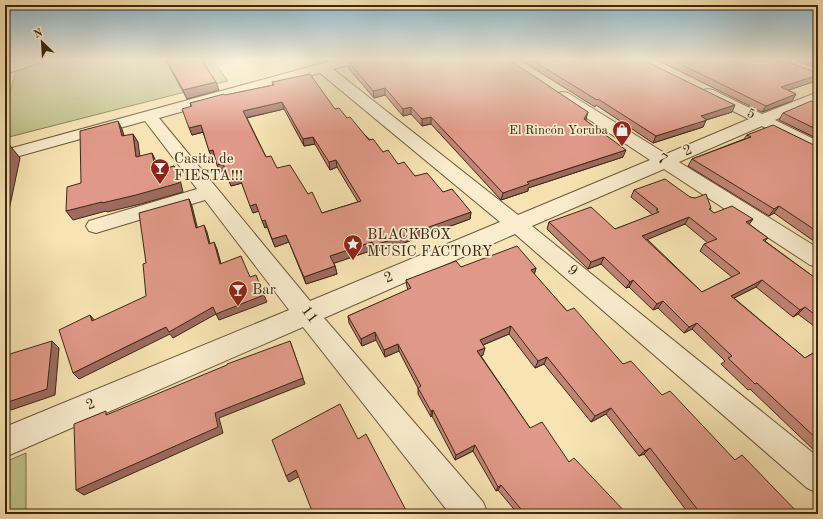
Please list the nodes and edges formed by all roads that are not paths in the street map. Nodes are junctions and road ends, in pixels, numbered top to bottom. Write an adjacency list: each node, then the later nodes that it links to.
1 (267, 83): 6 (street)
2 (343, 83): 12 (street, 9)
3 (693, 86): 7 (street, 5)
4 (553, 89): 10 (street, 7)
5 (818, 96): 7 (street, 2)
6 (148, 115): 9 (street); 11 (street, 11)
7 (762, 120): 8 (street, 5); 10 (street, 2)
8 (818, 148)
9 (5, 155)
10 (664, 161): 12 (street, 2); 14 (street, 7)
11 (209, 192): 13 (street); 15 (street, 11)
12 (516, 224): 15 (street, 2); 17 (street, 9)
13 (96, 226)
14 (818, 259)
15 (307, 313): 16 (street, 2); 18 (street, 11)
16 (5, 442)
17 (818, 477)
18 (471, 514)

